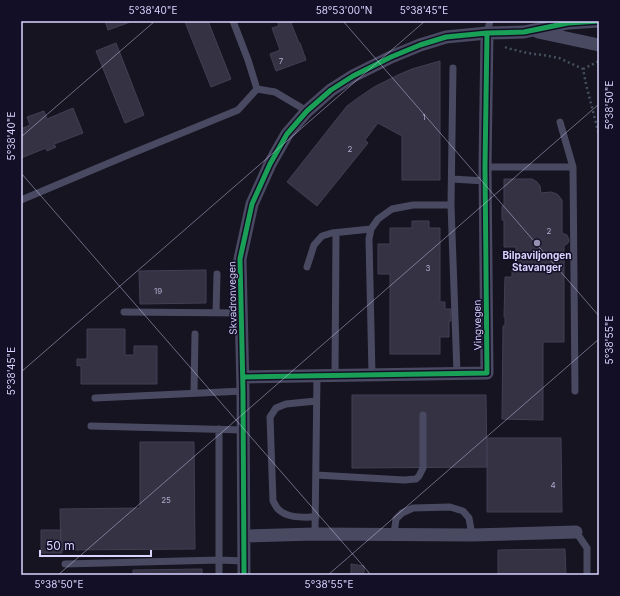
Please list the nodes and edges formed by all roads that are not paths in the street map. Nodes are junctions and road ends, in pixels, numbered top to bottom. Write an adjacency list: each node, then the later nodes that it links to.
1 (233, 21): 7 (lane)
2 (599, 21): 4 (street, Skvadronvegen)
3 (488, 27): 4 (street, Skvadronvegen); 8 (street, Skvadronvegen); 11 (street, Vingvegen)
4 (532, 31): 5 (street, Skvadronvegen)
5 (599, 45)
6 (453, 68): 12 (lane)
7 (257, 89): 8 (lane); 14 (lane)
8 (308, 111): 22 (street, Skvadronvegen)
9 (560, 122): 10 (lane)
10 (573, 166): 11 (lane); 30 (lane)
11 (485, 167): 13 (street, Vingvegen)
12 (452, 179): 13 (lane); 15 (lane)
13 (485, 180): 24 (street, Vingvegen)
14 (21, 200)
15 (451, 205): 16 (lane); 24 (lane)
16 (371, 229): 17 (lane); 25 (lane)
17 (336, 233): 18 (lane); 26 (lane)
18 (307, 266)
19 (217, 274): 21 (lane)
20 (124, 312): 21 (lane)
21 (216, 313): 22 (lane)
22 (242, 313): 28 (street, Skvadronvegen)
23 (195, 334): 31 (lane)
24 (457, 373): 25 (street, Vingvegen)
25 (372, 374): 26 (street, Vingvegen)
26 (335, 375): 27 (street, Vingvegen)
27 (317, 376): 28 (street, Vingvegen); 33 (lane)
28 (243, 377): 29 (street, Skvadronvegen)
29 (243, 391): 31 (lane); 37 (street, Skvadronvegen)
30 (575, 391)
31 (194, 394): 32 (lane)
32 (95, 398)
33 (316, 401): 38 (lane); 39 (lane)
34 (423, 415): 38 (lane)
35 (91, 426): 36 (lane)
36 (219, 429): 37 (lane); 45 (lane)
37 (243, 430): 44 (street, Skvadronvegen)
38 (316, 475): 39 (lane)
39 (316, 516): 41 (lane)
40 (576, 532): 43 (street); 50 (lane)
41 (315, 534): 42 (street); 44 (street)
42 (394, 534): 43 (street); 43 (lane)
43 (472, 535)
44 (244, 536): 46 (street, Skvadronvegen)
45 (219, 560): 46 (lane); 47 (lane); 48 (lane)
46 (244, 560): 49 (street, Skvadronvegen)
47 (65, 564)
48 (219, 575)
49 (244, 575)
50 (587, 575)

